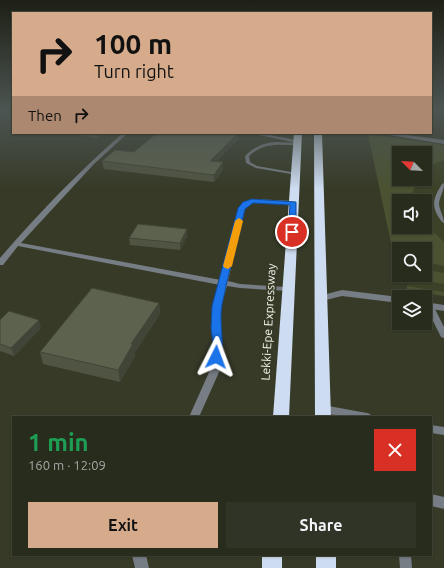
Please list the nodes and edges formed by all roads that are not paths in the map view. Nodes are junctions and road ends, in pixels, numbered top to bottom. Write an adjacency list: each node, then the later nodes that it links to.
1 (122, 137): 11 (street)
2 (278, 137): 5 (street)
3 (318, 137): 15 (highway)
4 (407, 137): 6 (street)
5 (298, 139): 7 (highway, Lekki-Epe Expressway); 7 (lane)
6 (444, 142)
7 (295, 174): 9 (highway, Lekki-Epe Expressway)
8 (444, 185): 10 (lane)
9 (294, 203): 13 (street); 14 (highway, Lekki-Epe Expressway)
10 (444, 221)
11 (16, 244): 12 (street); 13 (street)
12 (0, 263)
13 (224, 283): 14 (street); 22 (street)
14 (288, 289): 23 (highway, Lekki-Epe Expressway)
15 (322, 298): 16 (street); 21 (highway)
16 (392, 299)
17 (432, 306): 18 (street)
18 (444, 308)
19 (432, 314): 20 (lane)
20 (444, 335)
21 (323, 413): 24 (lane)
22 (194, 416)
23 (281, 416)
24 (356, 416)
25 (432, 429): 26 (lane)
26 (444, 431)
27 (432, 500): 28 (street)
28 (444, 503)
29 (139, 556): 33 (street)
30 (272, 556): 34 (highway)
31 (326, 556): 35 (highway)
32 (405, 556): 36 (lane)
33 (142, 568)
34 (272, 568)
35 (326, 568)
36 (406, 568)

